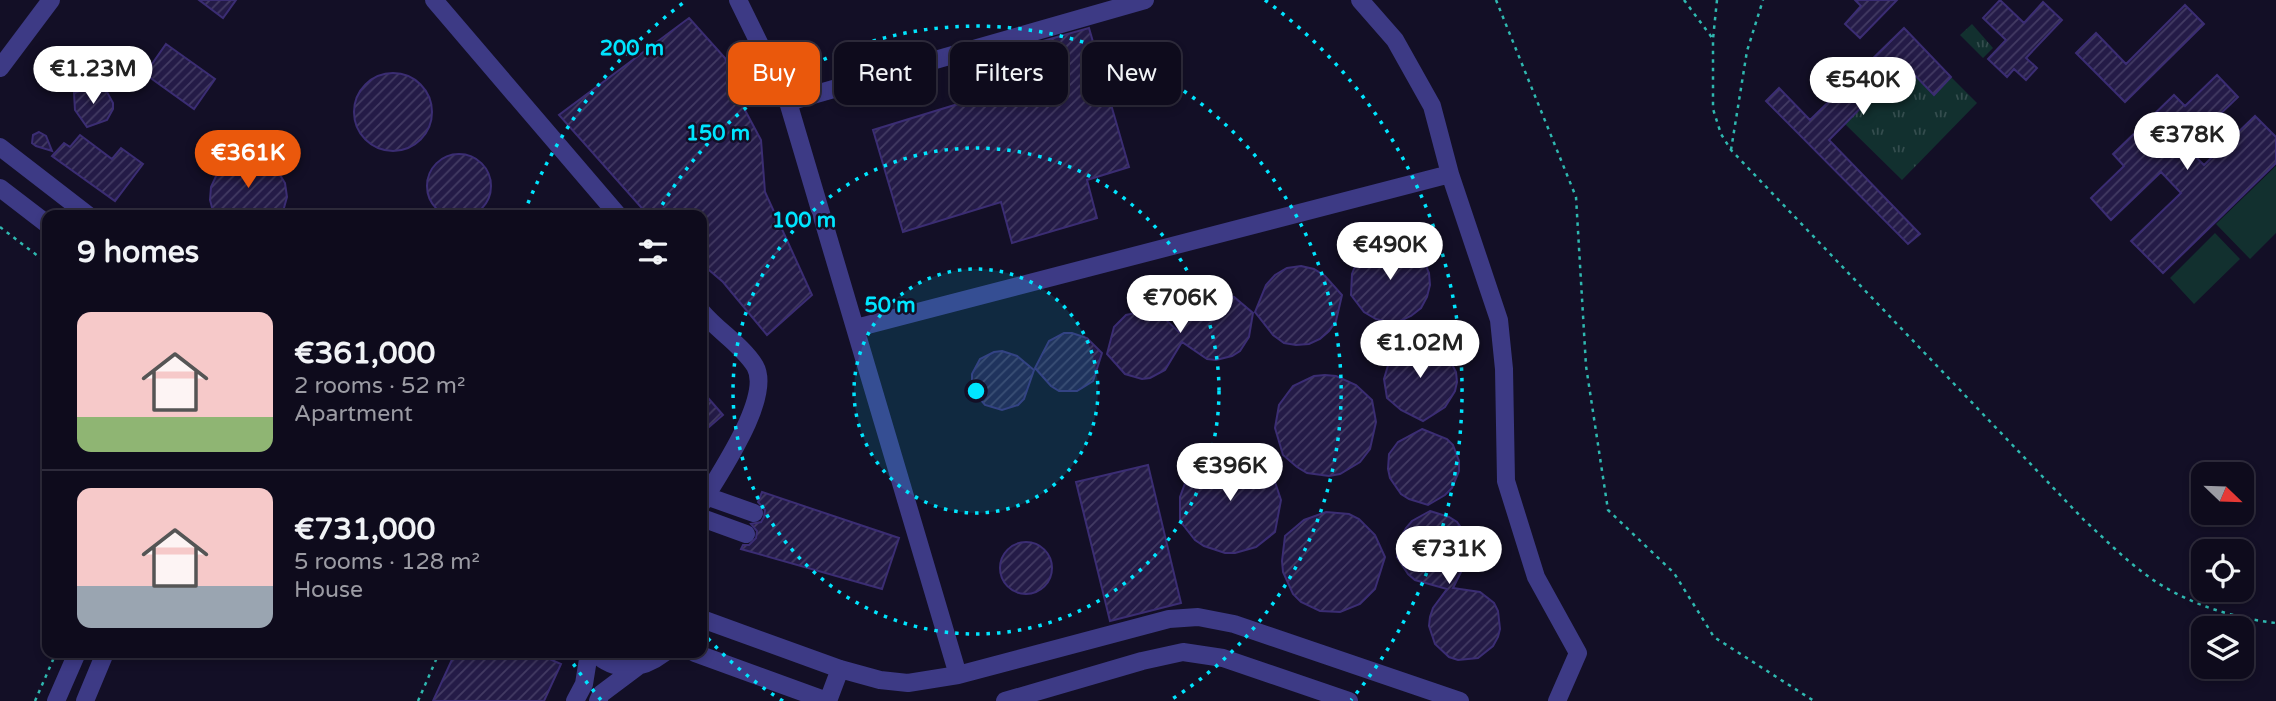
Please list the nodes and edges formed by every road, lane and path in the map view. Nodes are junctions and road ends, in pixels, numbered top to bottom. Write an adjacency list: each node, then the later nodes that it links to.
1 (51, 0): 12 (street)
2 (434, 0): 20 (street)
3 (738, 0): 11 (street)
4 (1145, 0): 13 (street)
5 (1360, 0): 17 (street)
6 (1496, 0): 55 (path)
7 (1684, 0): 10 (path)
8 (1717, 0): 10 (path)
9 (1763, 0): 16 (path)
10 (1713, 39): 16 (path)
11 (759, 42)
12 (0, 68)
13 (820, 93)
14 (789, 105): 24 (street)
15 (0, 147): 19 (street)
16 (1731, 150): 32 (path)
17 (1450, 174): 24 (street); 54 (street)
18 (0, 188): 21 (street)
19 (82, 210)
20 (614, 210)
21 (42, 220)
22 (0, 227): 23 (path)
23 (42, 259)
24 (856, 328): 43 (street)
25 (708, 333): 26 (street)
26 (707, 494)
27 (707, 500): 28 (street)
28 (754, 513)
29 (707, 520): 30 (street)
30 (746, 534)
31 (707, 622): 42 (street)
32 (2276, 623)
33 (707, 657): 50 (street)
34 (53, 658): 44 (path)
35 (75, 658): 45 (street)
36 (103, 658): 46 (street)
37 (437, 658): 47 (path)
38 (588, 658): 48 (street)
39 (603, 658): 41 (street)
40 (657, 658): 41 (street)
41 (638, 667): 49 (street)
42 (840, 669): 43 (street); 50 (street)
43 (958, 674): 53 (street)
44 (35, 701)
45 (56, 701)
46 (85, 701)
47 (418, 701)
48 (576, 701)
49 (598, 701)
50 (828, 701)
51 (1005, 701): 52 (street)
52 (1349, 701)
53 (1460, 701)
54 (1557, 701)
55 (1814, 701)

